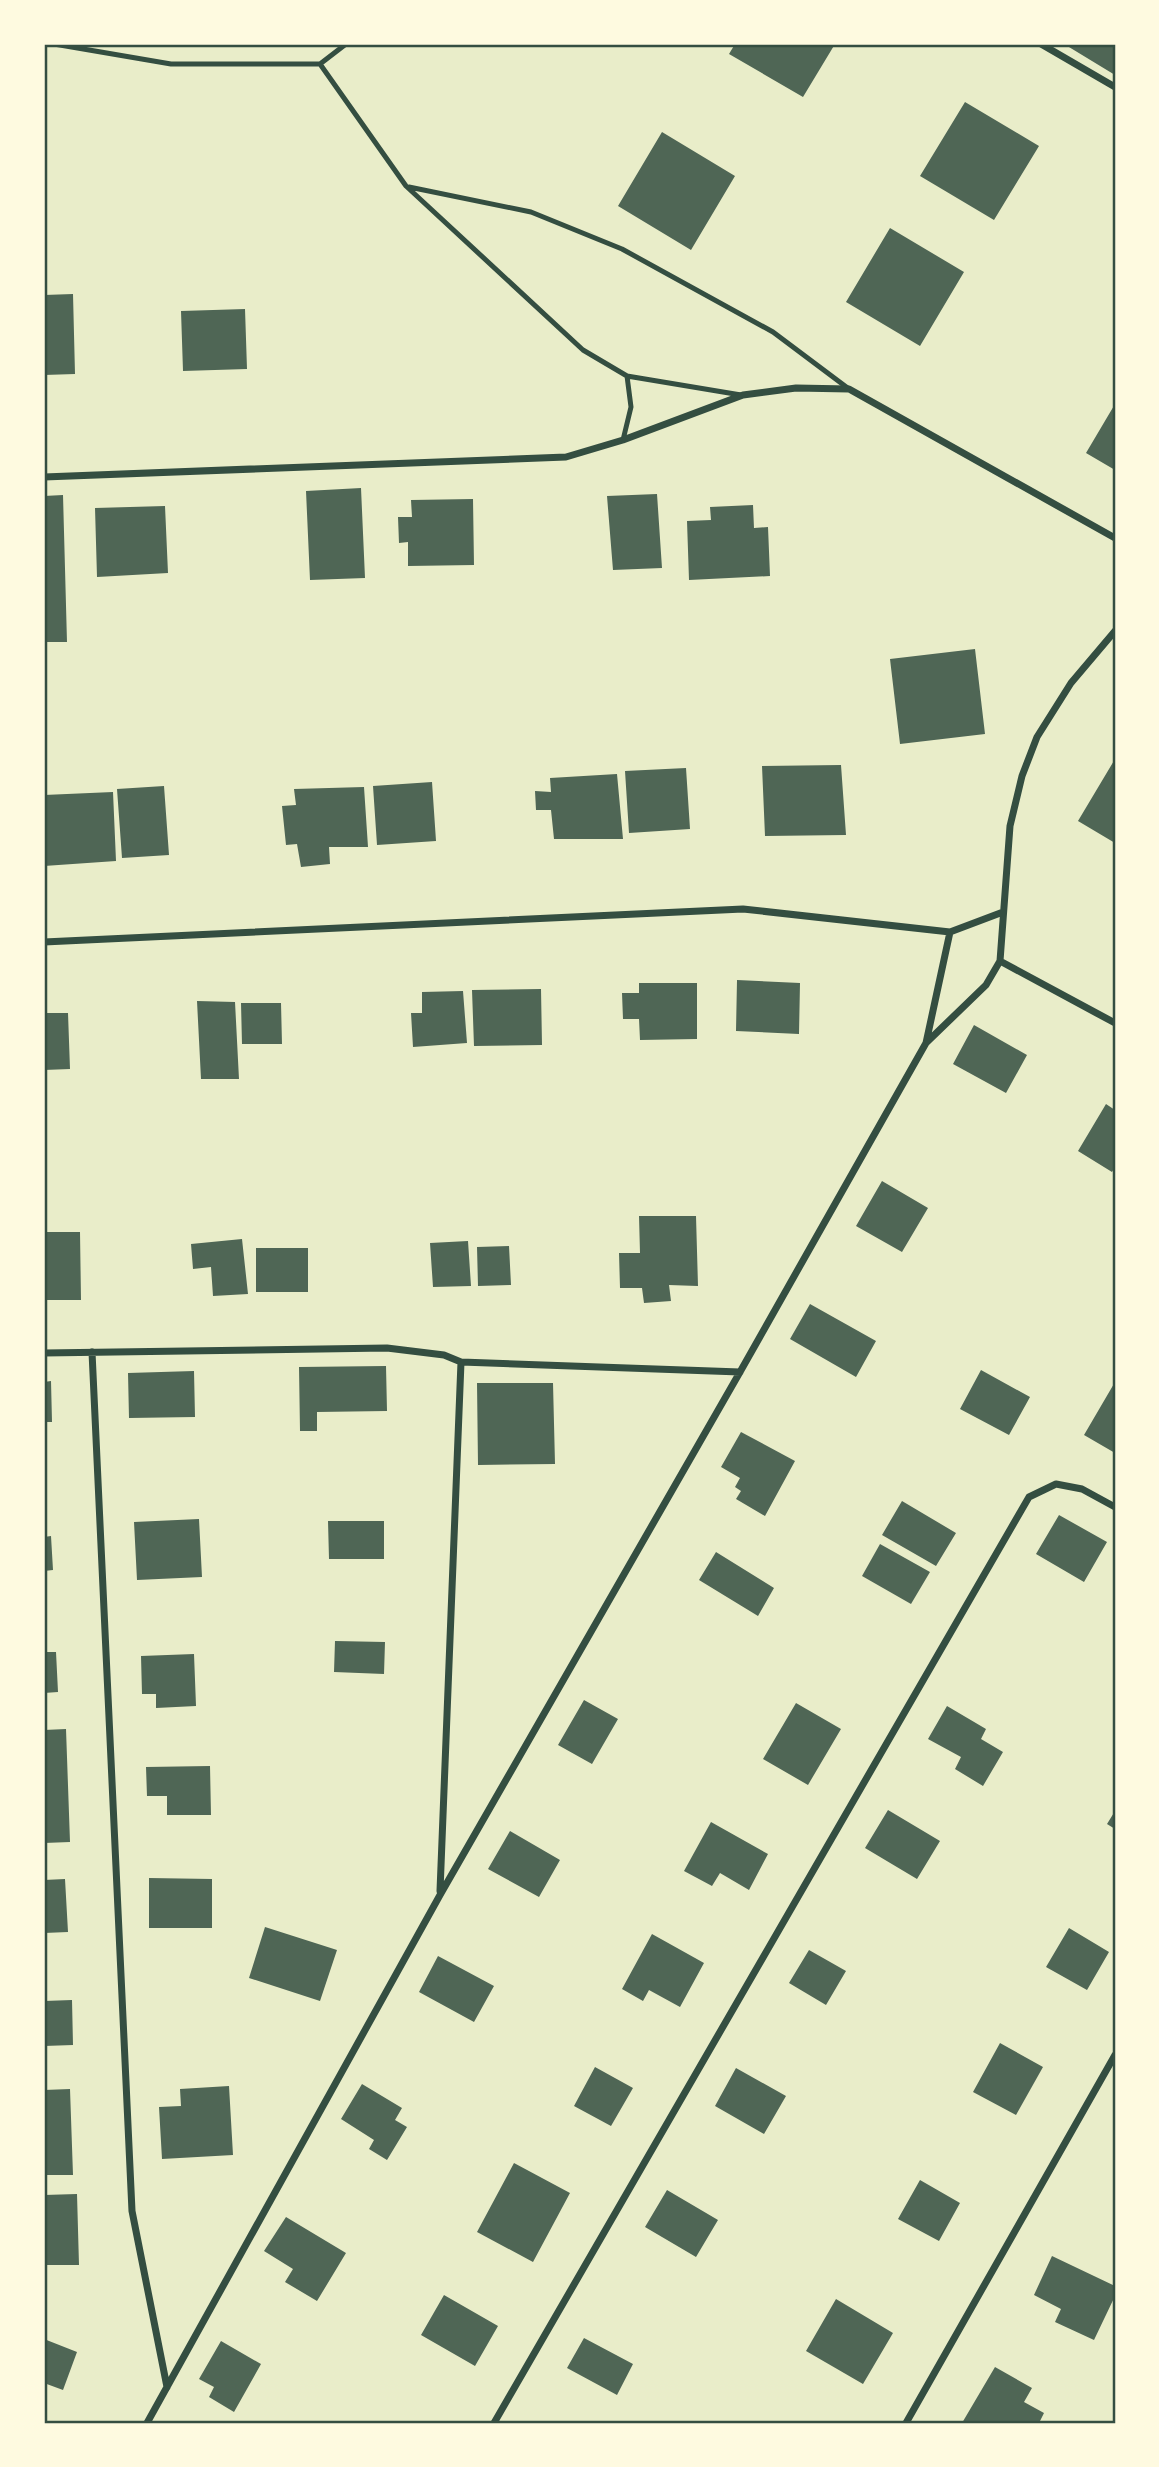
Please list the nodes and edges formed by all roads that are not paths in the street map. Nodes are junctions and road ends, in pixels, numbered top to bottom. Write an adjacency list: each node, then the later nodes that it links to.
1 (54, 44): 4 (lane)
2 (346, 44): 4 (lane)
3 (1041, 44): 5 (street)
4 (320, 64): 6 (lane)
5 (1115, 86)
6 (406, 186): 7 (lane); 8 (lane)
7 (627, 376): 9 (lane); 10 (lane)
8 (849, 389): 9 (street); 12 (street)
9 (743, 395): 10 (street)
10 (623, 440): 11 (street)
11 (44, 477)
12 (1115, 538)
13 (1115, 631): 14 (street)
14 (1003, 912): 15 (street); 17 (street)
15 (950, 932): 16 (street); 19 (street)
16 (44, 942)
17 (1000, 961): 18 (street); 19 (street)
18 (1115, 1023)
19 (926, 1043): 23 (street)
20 (92, 1352): 21 (street); 22 (street); 27 (street)
21 (44, 1353)
22 (461, 1362): 23 (street); 25 (street)
23 (740, 1372): 25 (street)
24 (1115, 1507): 29 (street)
25 (440, 1895): 27 (street)
26 (1115, 2056): 30 (street)
27 (167, 2388): 28 (street)
28 (147, 2423)
29 (494, 2423)
30 (906, 2423)

